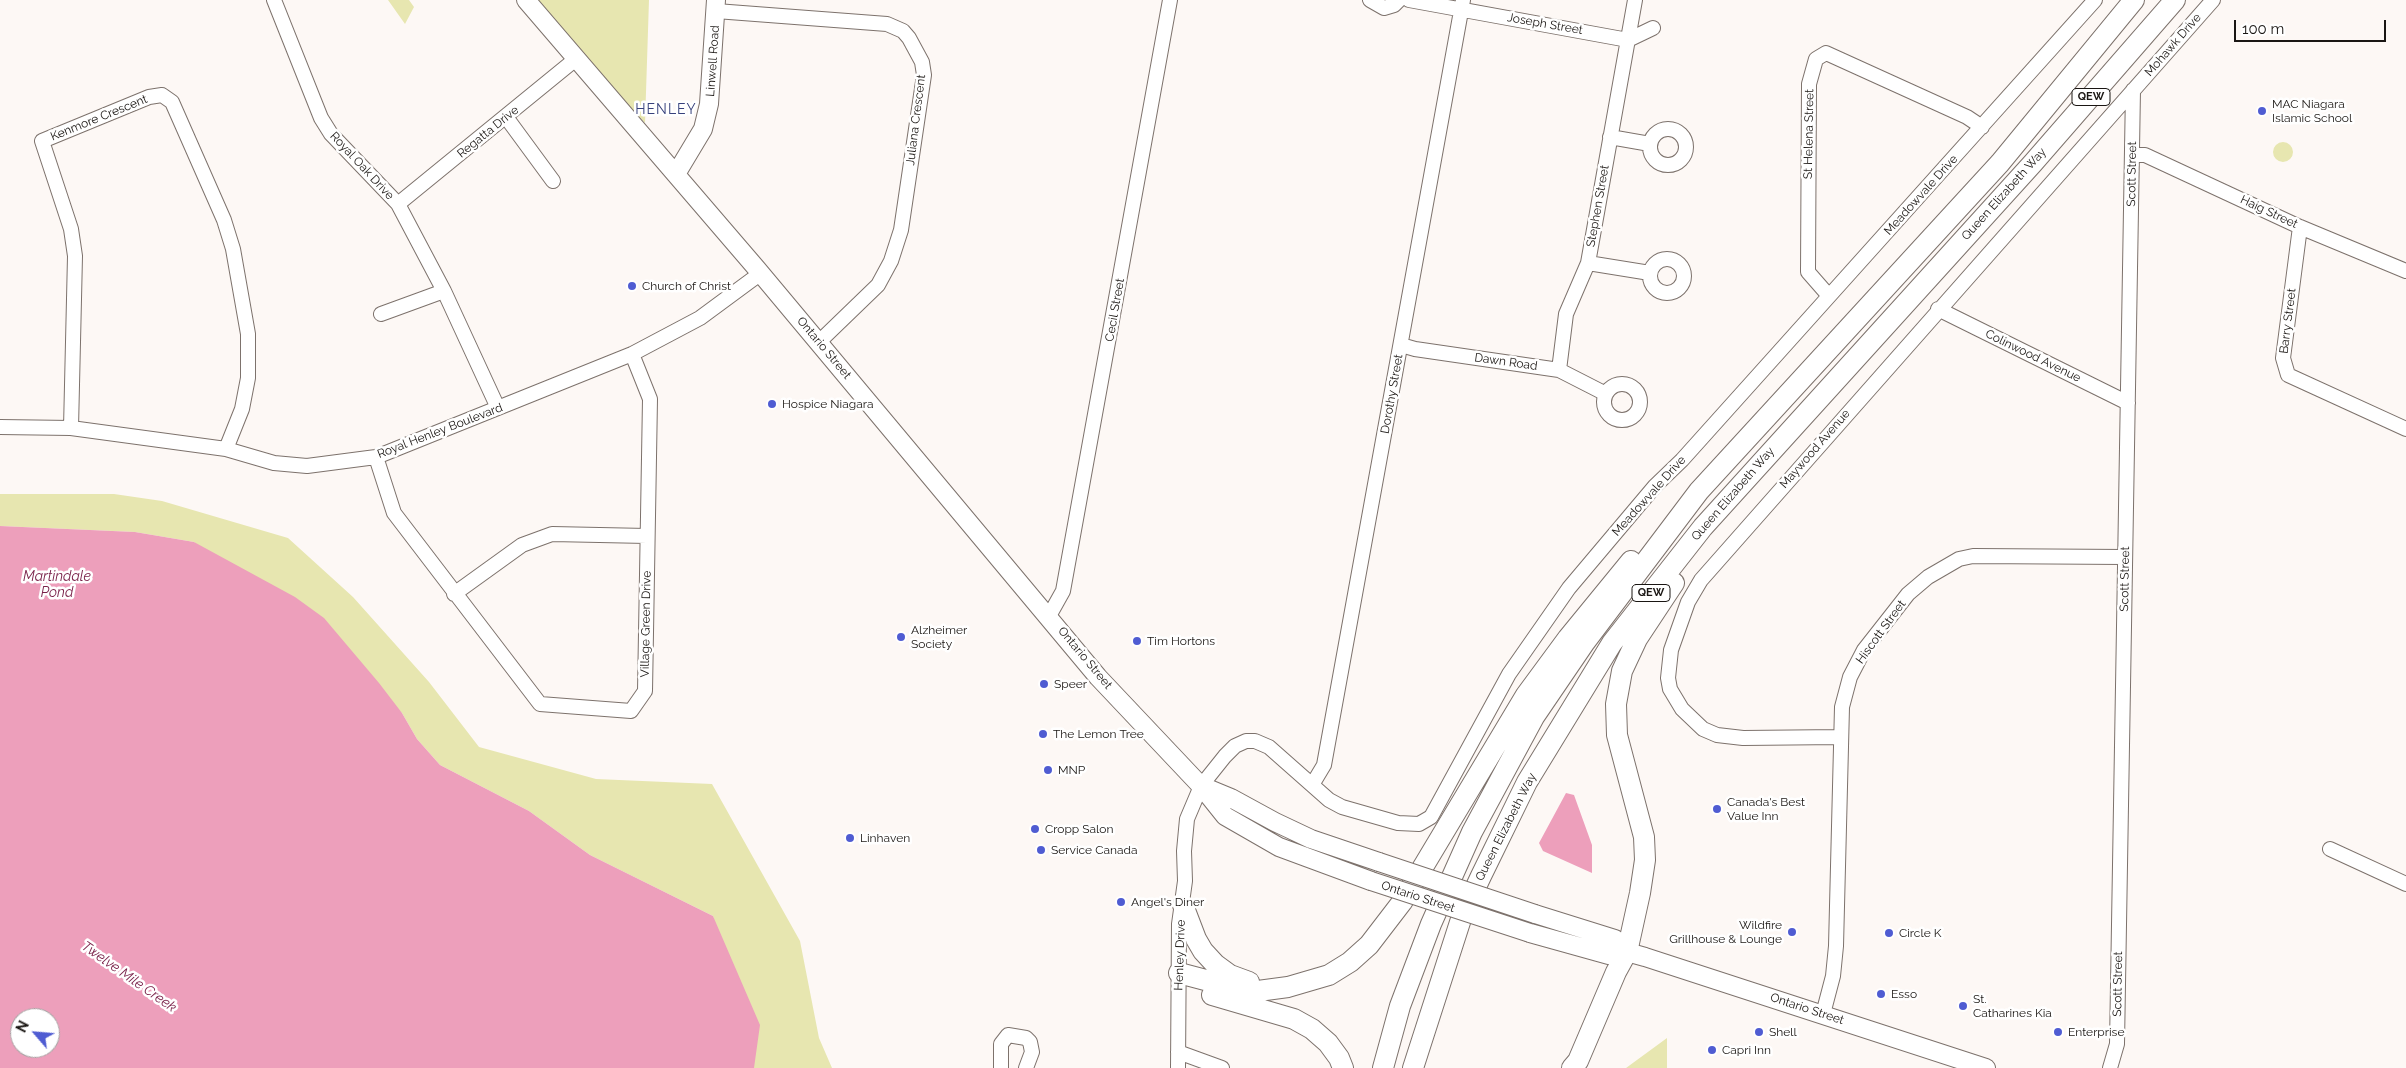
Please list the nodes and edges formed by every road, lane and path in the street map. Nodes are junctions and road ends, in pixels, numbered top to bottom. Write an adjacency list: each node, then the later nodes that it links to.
1 (274, 0): 26 (street, Royal Oak Drive)
2 (526, 0): 16 (main road, Ontario Street)
3 (1170, 0): 52 (street, Cecil Street)
4 (1370, 0): 5 (street)
5 (1399, 0)
6 (1409, 0): 13 (street, Joseph Street)
7 (1635, 0): 15 (street, Stephen Street)
8 (2095, 0): 19 (street, Meadowvale Drive)
9 (2134, 0): 48 (highway, Queen Elizabeth Way / QEW)
10 (2175, 0): 25 (highway, Queen Elizabeth Way / QEW)
11 (2212, 0): 17 (street, Mohawk Drive)
12 (716, 5): 23 (main road, Linwell Road); 36 (street, Juliana Crescent)
13 (1462, 5): 15 (street, Joseph Street); 37 (street, Dorothy Street)
14 (1653, 28): 15 (street)
15 (1628, 40): 20 (street, Stephen Street)
16 (577, 58): 18 (street, Regatta Drive); 23 (main road, Ontario Street)
17 (2133, 90): 22 (street, Scott Street); 34 (street, Maywood Avenue)
18 (506, 117): 24 (street); 26 (street, Regatta Drive)
19 (1982, 127): 33 (street, Meadowvale Drive); 33 (street, St Helena Street)
20 (1610, 138): 21 (street); 28 (street, Stephen Street)
21 (1650, 144)
22 (2132, 154): 27 (street, Haig Street); 41 (street, Scott Street)
23 (676, 174): 30 (main road, Ontario Street)
24 (553, 181)
25 (2005, 193): 59 (highway); 70 (highway, Queen Elizabeth Way / QEW)
26 (398, 204): 32 (street, Royal Oak Drive)
27 (2300, 227): 29 (street, Haig Street); 45 (street, Barry Street)
28 (1588, 263): 31 (street); 39 (street, Stephen Street)
29 (2406, 271)
30 (761, 273): 36 (main road, Ontario Street); 38 (street, Royal Henley Boulevard)
31 (1650, 273)
32 (444, 291): 35 (street); 42 (street, Royal Oak Drive)
33 (1830, 296): 54 (street, Meadowvale Drive)
34 (1938, 309): 41 (street, Colinwood Avenue); 53 (street, Maywood Avenue)
35 (382, 314)
36 (819, 342): 52 (main road, Ontario Street)
37 (1401, 344): 39 (street, Dawn Road); 54 (street, Dorothy Street)
38 (632, 354): 42 (street, Royal Henley Boulevard); 49 (street, Village Green Drive)
39 (1559, 370): 40 (street, Dawn Road)
40 (1606, 394)
41 (2128, 403): 50 (street, Scott Street)
42 (498, 408): 47 (street, Royal Henley Boulevard)
43 (0, 427): 44 (street, Royal Henley Boulevard)
44 (71, 428): 46 (street, Royal Henley Boulevard); 46 (street, Kenmore Crescent)
45 (2406, 429)
46 (226, 449): 47 (street, Royal Henley Boulevard)
47 (376, 456): 51 (street, Village Green Drive)
48 (1699, 491): 61 (highway); 69 (highway, Queen Elizabeth Way / QEW)
49 (647, 536): 51 (street); 51 (street, Village Green Drive)
50 (2125, 556): 53 (street, Hiscott Street); 73 (street, Scott Street)
51 (454, 594)
52 (1049, 616): 55 (main road, Ontario Street)
53 (1840, 737): 62 (street, Hiscott Street)
54 (1312, 785): 55 (street, Meadowvale Drive)
55 (1201, 786): 58 (street, Henley Drive); 59 (main road, Ontario Street, bridge); 59 (main road, Ontario Street, bridge)
56 (2330, 849): 57 (street)
57 (2406, 884)
58 (1183, 905): 60 (street, Henley Drive); 61 (highway)
59 (1627, 952): 62 (main road, Ontario Street); 71 (highway)
60 (1179, 980): 61 (highway); 63 (street, Henley Drive); 68 (highway)
61 (1288, 987)
62 (1823, 1014): 72 (main road, Ontario Street)
63 (1178, 1052): 66 (street, Henley Drive); 67 (street)
64 (1001, 1068): 65 (street)
65 (1026, 1068)
66 (1178, 1068)
67 (1222, 1068)
68 (1343, 1068)
69 (1383, 1068)
70 (1413, 1068)
71 (1572, 1068)
72 (1986, 1068)
73 (2110, 1068)

